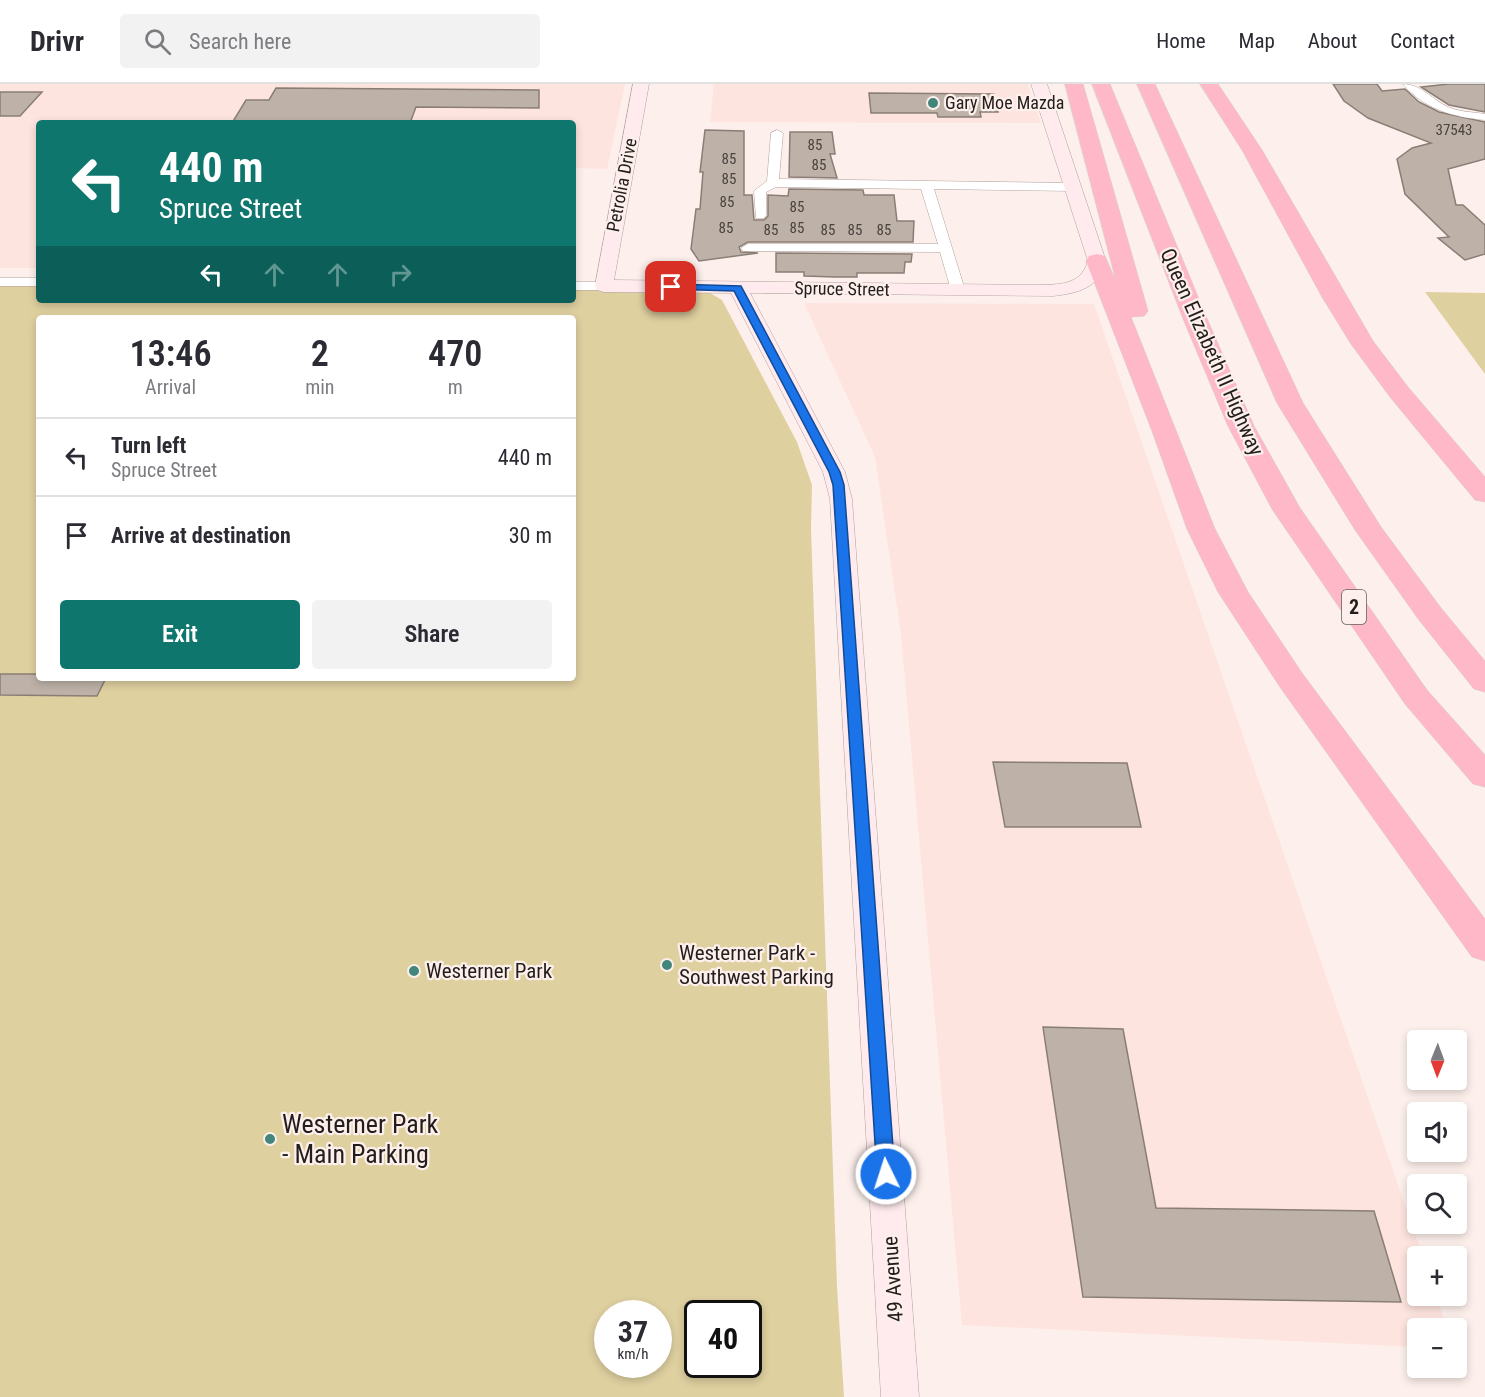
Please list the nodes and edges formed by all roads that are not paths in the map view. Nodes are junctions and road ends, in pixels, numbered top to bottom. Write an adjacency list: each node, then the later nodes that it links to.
1 (641, 84): 20 (street, Petrolia Drive)
2 (1039, 84): 12 (street)
3 (1074, 84): 23 (highway)
4 (1101, 84): 26 (highway, Queen Elizabeth II Highway / 2)
5 (1146, 84): 25 (highway)
6 (1209, 84): 24 (highway)
7 (1408, 84): 8 (street)
8 (1485, 117)
9 (777, 133): 10 (street)
10 (773, 183): 11 (street); 13 (street)
11 (927, 186): 12 (street); 15 (street)
12 (1074, 187): 16 (street)
13 (760, 214)
14 (748, 248): 15 (street)
15 (945, 248): 22 (street)
16 (1097, 261): 22 (street, Spruce Street); 23 (highway)
17 (0, 282): 18 (street)
18 (36, 282)
19 (576, 286): 20 (street, Spruce Street)
20 (604, 286): 21 (street, Spruce Street)
21 (738, 288): 22 (street, Spruce Street); 30 (street, 49 Avenue)
22 (958, 290)
23 (1165, 431): 27 (highway)
24 (1485, 494)
25 (1485, 682)
26 (1485, 776)
27 (1416, 854): 28 (highway); 29 (highway)
28 (1485, 930)
29 (1485, 947)
30 (900, 1397)

